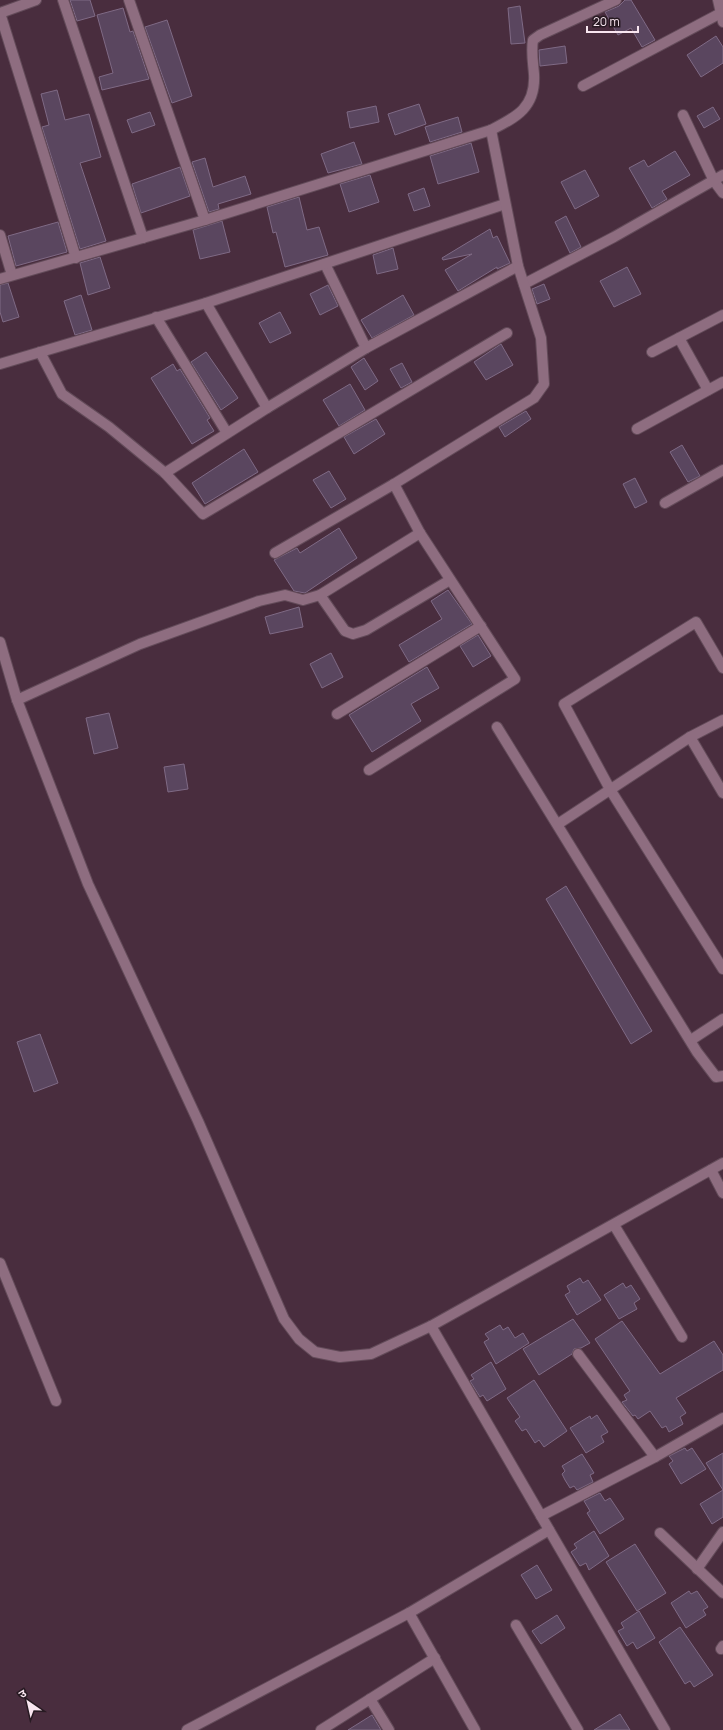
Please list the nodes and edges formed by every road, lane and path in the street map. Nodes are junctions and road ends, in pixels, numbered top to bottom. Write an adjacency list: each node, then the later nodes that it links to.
1 (36, 0): 6 (street)
2 (63, 0): 17 (street)
3 (129, 0): 15 (street)
4 (616, 0): 10 (street)
5 (718, 0): 7 (street)
6 (0, 13): 18 (street)
7 (722, 18): 8 (street)
8 (583, 86)
9 (683, 115): 12 (street)
10 (491, 130): 14 (street); 15 (street)
11 (723, 175): 12 (street)
12 (714, 181): 13 (street); 23 (street)
13 (723, 193)
14 (505, 204): 19 (street); 20 (street)
15 (205, 220): 17 (street)
16 (0, 236): 21 (street)
17 (143, 238): 18 (street)
18 (76, 258): 21 (street)
19 (325, 264): 24 (street); 29 (street)
20 (518, 266): 23 (street); 29 (street)
21 (12, 275): 22 (street)
22 (0, 279)
23 (524, 284): 40 (street)
24 (206, 303): 26 (street); 35 (street)
25 (723, 315): 28 (street)
26 (156, 317): 30 (street); 37 (street)
27 (507, 334): 39 (street)
28 (679, 338): 31 (street); 34 (street)
29 (366, 348): 35 (street)
30 (40, 352): 32 (street); 39 (street)
31 (652, 352)
32 (0, 364)
33 (723, 382): 34 (street)
34 (708, 390): 36 (street)
35 (267, 408): 37 (street)
36 (637, 429)
37 (227, 433): 39 (street)
38 (723, 470): 41 (street)
39 (165, 473)
40 (394, 484): 42 (street); 43 (street)
41 (665, 503)
42 (420, 533): 44 (street); 45 (street)
43 (275, 553)
44 (450, 580): 45 (street); 46 (street)
45 (320, 596): 49 (street)
46 (481, 626): 50 (street); 54 (street)
47 (0, 642): 49 (street)
48 (723, 668): 55 (street)
49 (17, 700): 67 (street)
50 (337, 714)
51 (723, 720): 53 (street)
52 (497, 727): 57 (street)
53 (690, 737): 55 (street); 56 (street)
54 (369, 770)
55 (611, 790): 57 (street); 58 (street)
56 (723, 793)
57 (558, 824): 60 (street)
58 (723, 970)
59 (723, 1020): 60 (street)
60 (691, 1040): 61 (street)
61 (723, 1076)
62 (723, 1163): 63 (street)
63 (711, 1170): 64 (street); 65 (street)
64 (723, 1193)
65 (614, 1225): 67 (street); 68 (street)
66 (0, 1263): 70 (street)
67 (431, 1326): 73 (street)
68 (682, 1337)
69 (578, 1354): 72 (street)
70 (56, 1401)
71 (723, 1418): 72 (street)
72 (655, 1457): 73 (street)
73 (541, 1516): 74 (street)
74 (549, 1530): 79 (street); 88 (street)
75 (723, 1532): 77 (street)
76 (660, 1533): 77 (street)
77 (697, 1568): 78 (street)
78 (723, 1593)
79 (409, 1613): 81 (street); 83 (street)
80 (516, 1625): 87 (street)
81 (435, 1658): 82 (street); 86 (street)
82 (370, 1699): 84 (street); 85 (street)
83 (187, 1730)
84 (321, 1730)
85 (389, 1730)
86 (475, 1730)
87 (578, 1730)
88 (665, 1730)

